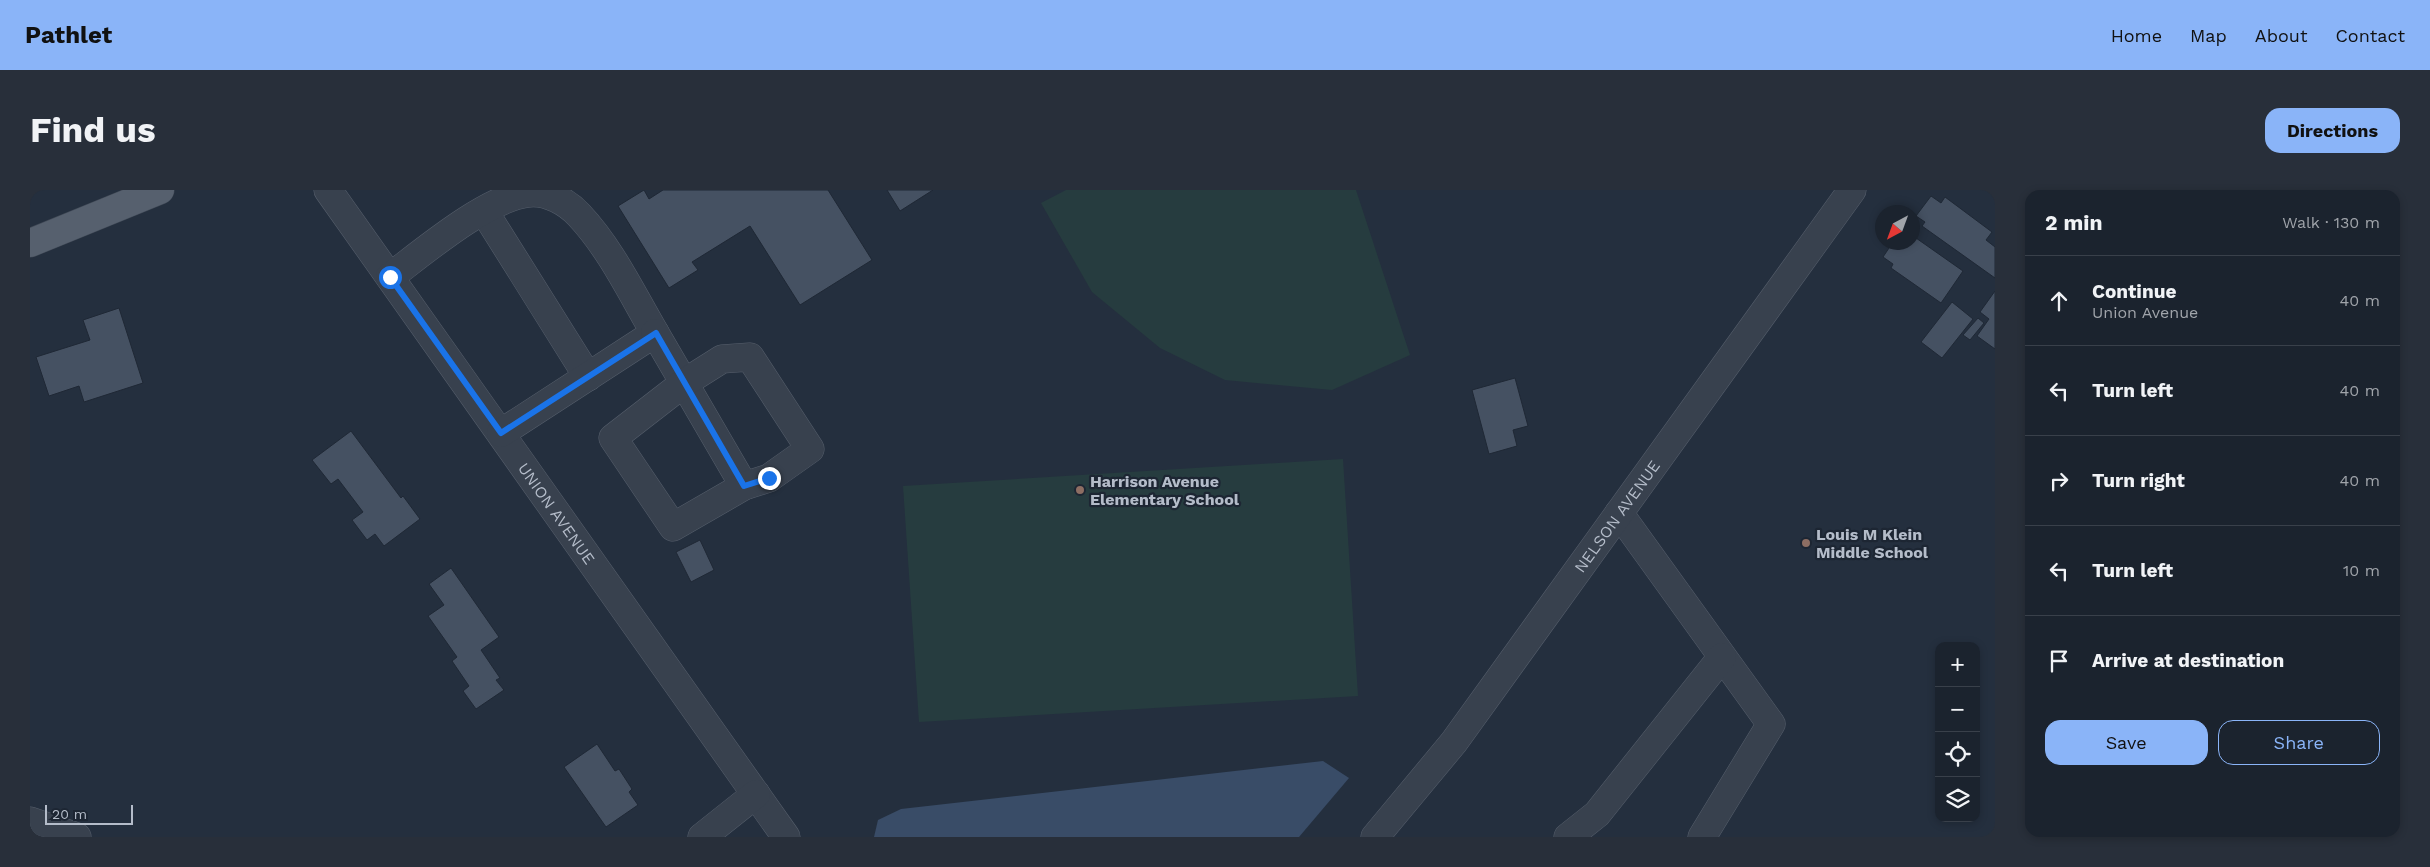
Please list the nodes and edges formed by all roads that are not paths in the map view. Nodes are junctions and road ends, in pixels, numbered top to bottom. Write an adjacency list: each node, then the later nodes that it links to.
1 (160, 190): 5 (main road)
2 (328, 190): 6 (street, UNION AVENUE)
3 (1852, 190): 12 (street, NELSON AVENUE)
4 (484, 211): 6 (street); 7 (street); 8 (street)
5 (30, 243)
6 (390, 277): 10 (street, UNION AVENUE)
7 (656, 333): 8 (street); 9 (street)
8 (588, 377): 10 (street)
9 (684, 383): 11 (street); 11 (street); 11 (street)
10 (501, 433): 14 (street, UNION AVENUE)
11 (744, 486)
12 (1619, 513): 13 (street); 19 (street, NELSON AVENUE)
13 (1722, 657): 20 (street); 21 (street)
14 (756, 794): 17 (street); 18 (street, UNION AVENUE)
15 (30, 821): 16 (street)
16 (77, 837)
17 (702, 837)
18 (786, 837)
19 (1375, 837)
20 (1568, 837)
21 (1702, 837)

